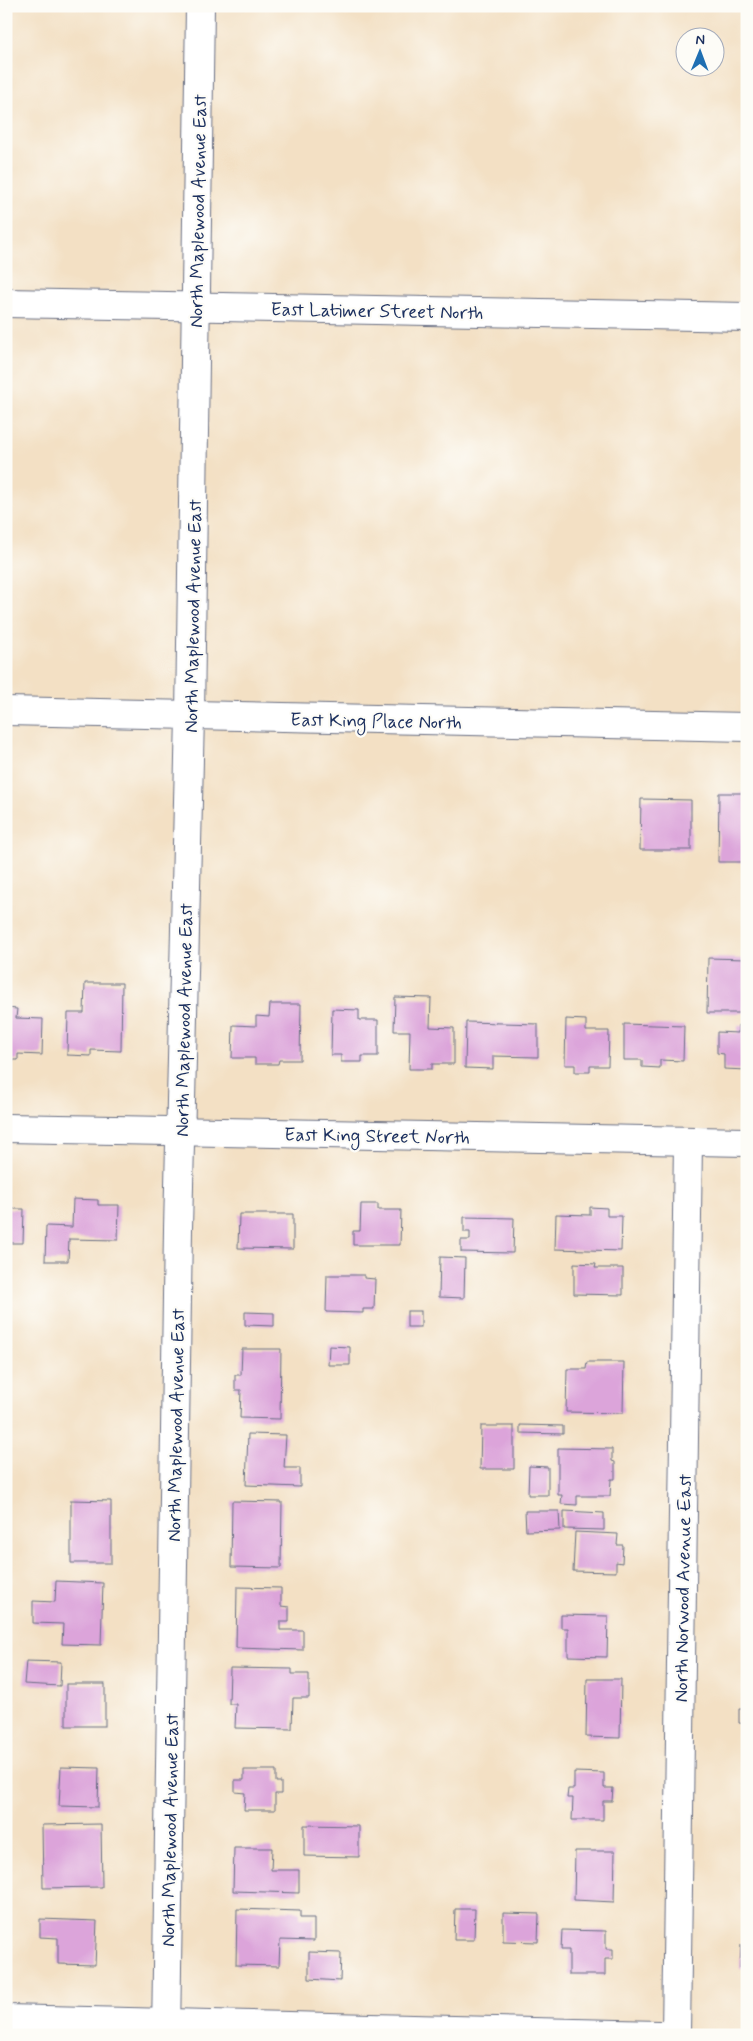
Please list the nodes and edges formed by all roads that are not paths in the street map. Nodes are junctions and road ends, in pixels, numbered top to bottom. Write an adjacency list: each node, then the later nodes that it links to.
1 (200, 6): 3 (street, North Maplewood Avenue East)
2 (6, 302): 3 (street, East Latimer Street North)
3 (196, 306): 4 (street, East Latimer Street North); 6 (street, North Maplewood Avenue East)
4 (747, 317)
5 (6, 711): 6 (street, East King Place North)
6 (190, 716): 7 (street, East King Place North); 9 (street, North Maplewood Avenue East)
7 (747, 727)
8 (6, 1128): 9 (street, East King Street North)
9 (180, 1131): 10 (street, East King Street North); 13 (street, North Maplewood Avenue East)
10 (688, 1141): 11 (street, East King Street North); 15 (street, North Norwood Avenue East)
11 (747, 1142)
12 (6, 2019): 13 (street)
13 (166, 2029): 14 (street)
14 (658, 2035)
15 (676, 2035)

